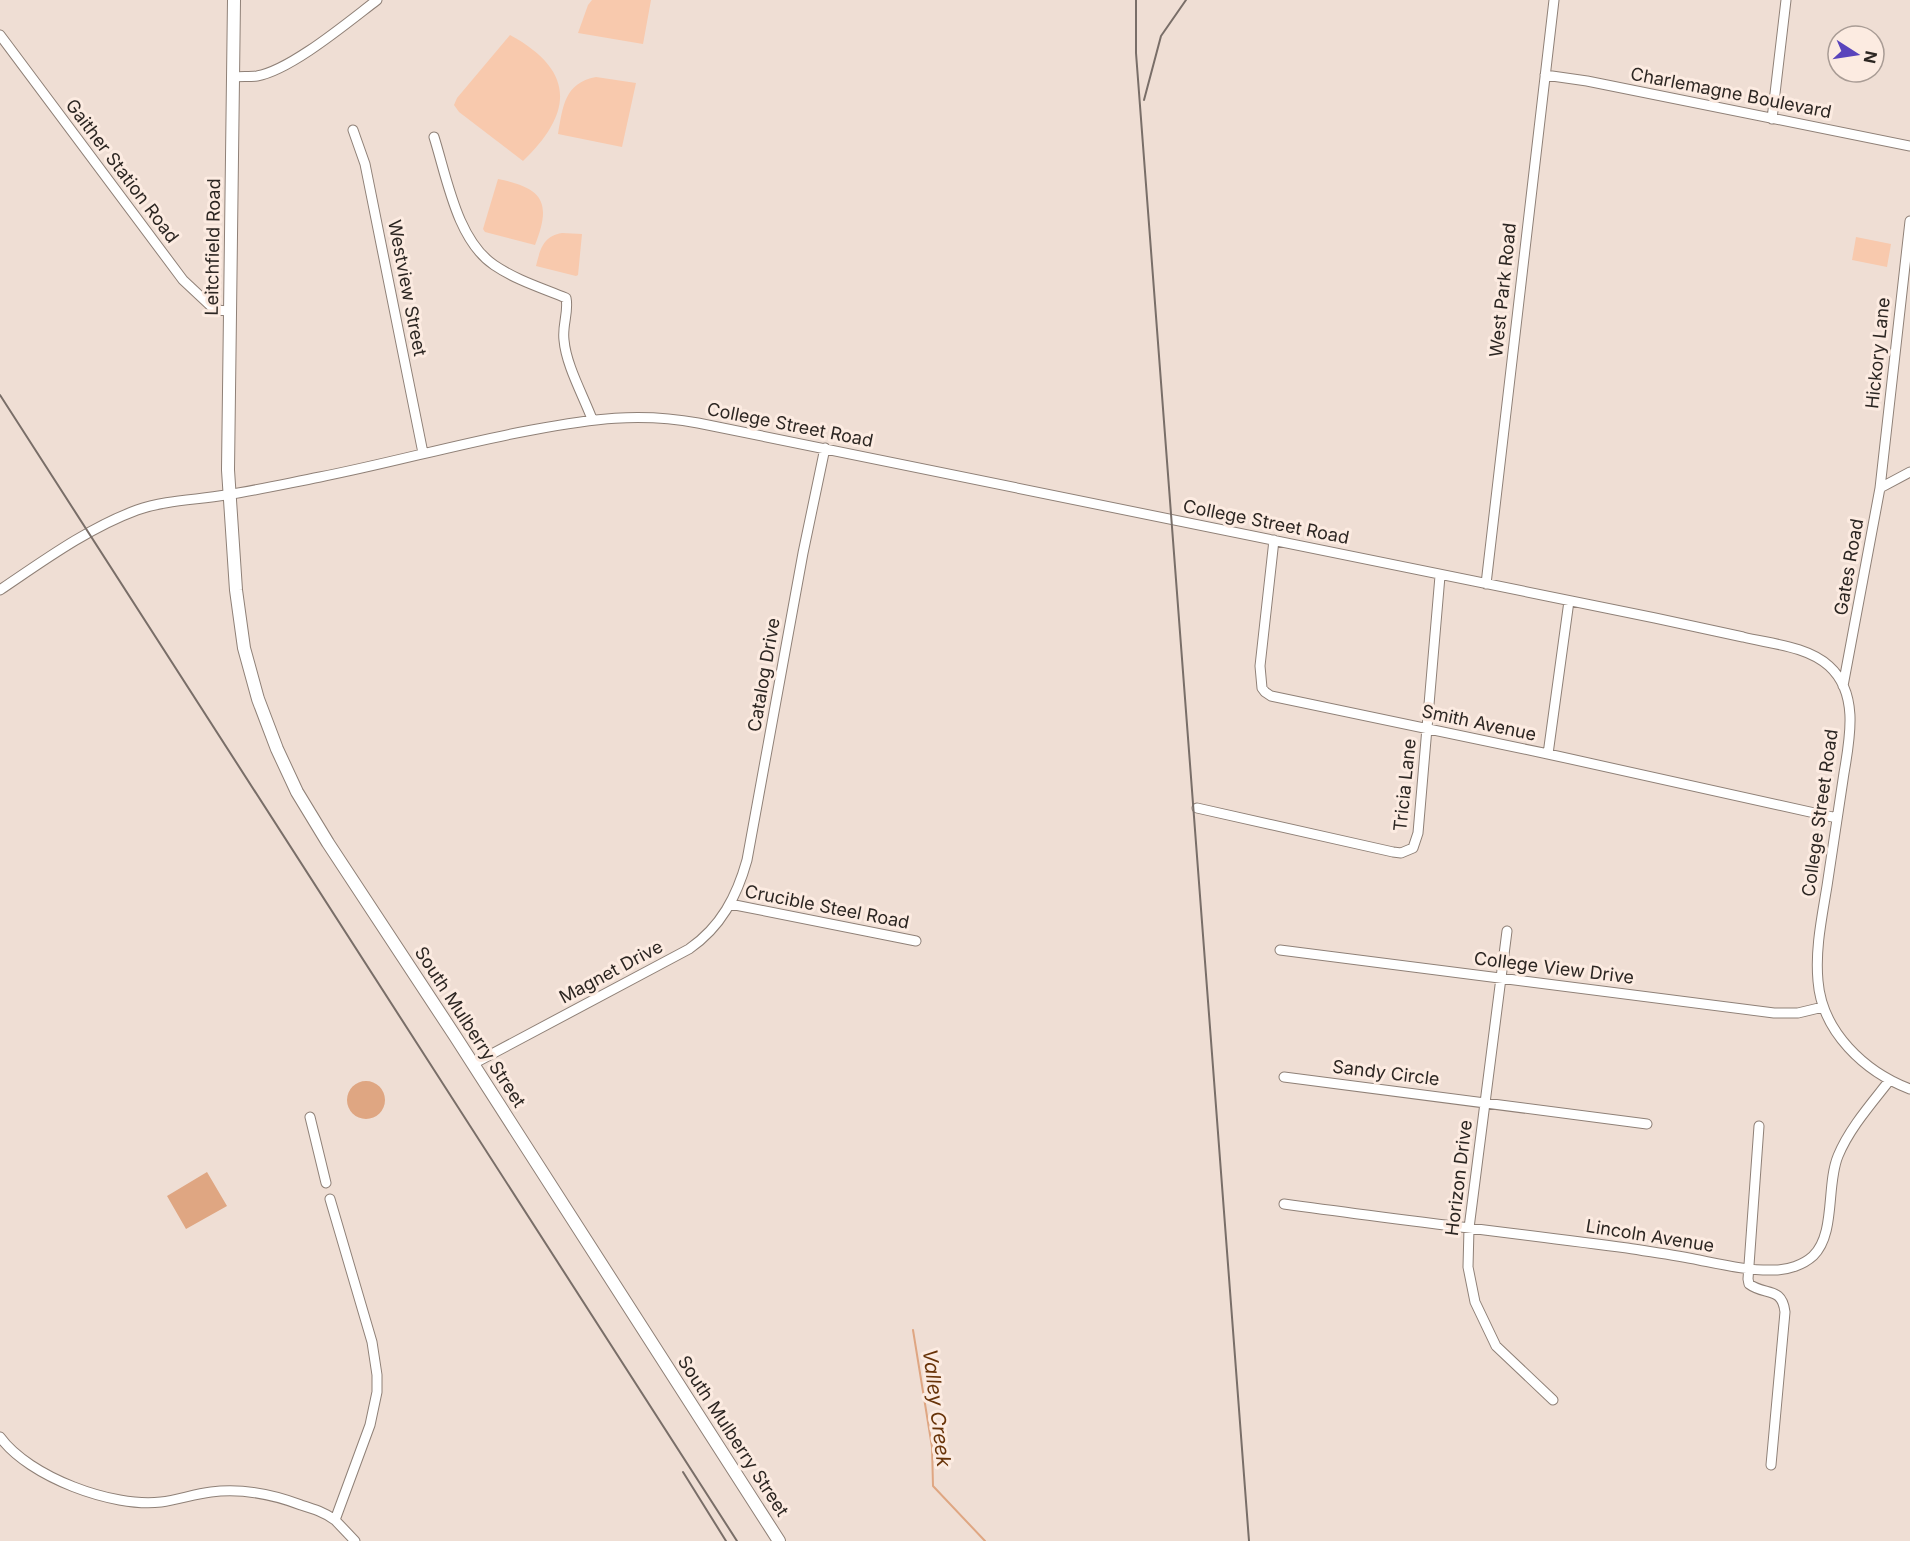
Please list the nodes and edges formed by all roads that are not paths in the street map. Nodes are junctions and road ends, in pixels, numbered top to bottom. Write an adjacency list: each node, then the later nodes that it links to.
1 (234, 0): 7 (main road, Leitchfield Road)
2 (377, 0): 7 (street)
3 (1554, 0): 6 (street, West Park Road)
4 (1786, 0): 8 (street)
5 (0, 35): 13 (street, Gaither Station Road)
6 (1545, 75): 8 (street, Charlemagne Boulevard); 22 (street, West Park Road)
7 (233, 77): 13 (main road, Leitchfield Road)
8 (1772, 119): 11 (street, Charlemagne Boulevard)
9 (353, 130): 16 (street, Westview Street)
10 (434, 137): 14 (street)
11 (1910, 146)
12 (1910, 221): 18 (street, Hickory Lane)
13 (230, 311): 19 (main road, Leitchfield Road)
14 (592, 419): 15 (street, College Street Road); 16 (street, College Street Road)
15 (825, 448): 20 (street, College Street Road); 30 (street, Catalog Drive)
16 (423, 453): 19 (street, College Street Road)
17 (1910, 472): 18 (street)
18 (1880, 488): 25 (street, Gates Road)
19 (229, 495): 23 (street, College Street Road); 36 (main road, South Mulberry Street)
20 (1274, 540): 21 (street, College Street Road); 26 (street, Smith Avenue)
21 (1440, 576): 22 (street, College Street Road); 26 (street, Tricia Lane)
22 (1486, 584): 24 (street, College Street Road)
23 (0, 590)
24 (1569, 601): 25 (street, College Street Road); 27 (street)
25 (1843, 686): 29 (street, College Street Road)
26 (1428, 729): 27 (street, Smith Avenue); 28 (street, Tricia Lane)
27 (1548, 754): 29 (street, Smith Avenue)
28 (1197, 808)
29 (1837, 818): 35 (street, College Street Road)
30 (730, 904): 32 (street, Crucible Steel Road); 36 (street, Magnet Drive)
31 (1507, 931): 34 (street, Horizon Drive)
32 (916, 941)
33 (1280, 950): 34 (street, College View Drive)
34 (1501, 978): 35 (street, College View Drive); 40 (street, Horizon Drive)
35 (1824, 1007): 38 (street, College Street Road)
36 (473, 1064): 54 (main road, South Mulberry Street)
37 (1284, 1077): 40 (street, Sandy Circle)
38 (1889, 1081): 39 (street, College Street Road); 48 (street, Lincoln Avenue)
39 (1910, 1089)
40 (1485, 1102): 42 (street, Sandy Circle); 47 (street, Horizon Drive)
41 (310, 1117): 44 (street)
42 (1647, 1124)
43 (1759, 1126): 48 (street)
44 (326, 1183)
45 (330, 1199): 52 (street)
46 (1284, 1204): 47 (street, Lincoln Avenue)
47 (1469, 1228): 48 (street, Lincoln Avenue); 49 (street, Horizon Drive)
48 (1750, 1268): 51 (street)
49 (1553, 1400)
50 (0, 1437): 52 (street)
51 (1772, 1465)
52 (334, 1520): 53 (street)
53 (356, 1541)
54 (778, 1541)

